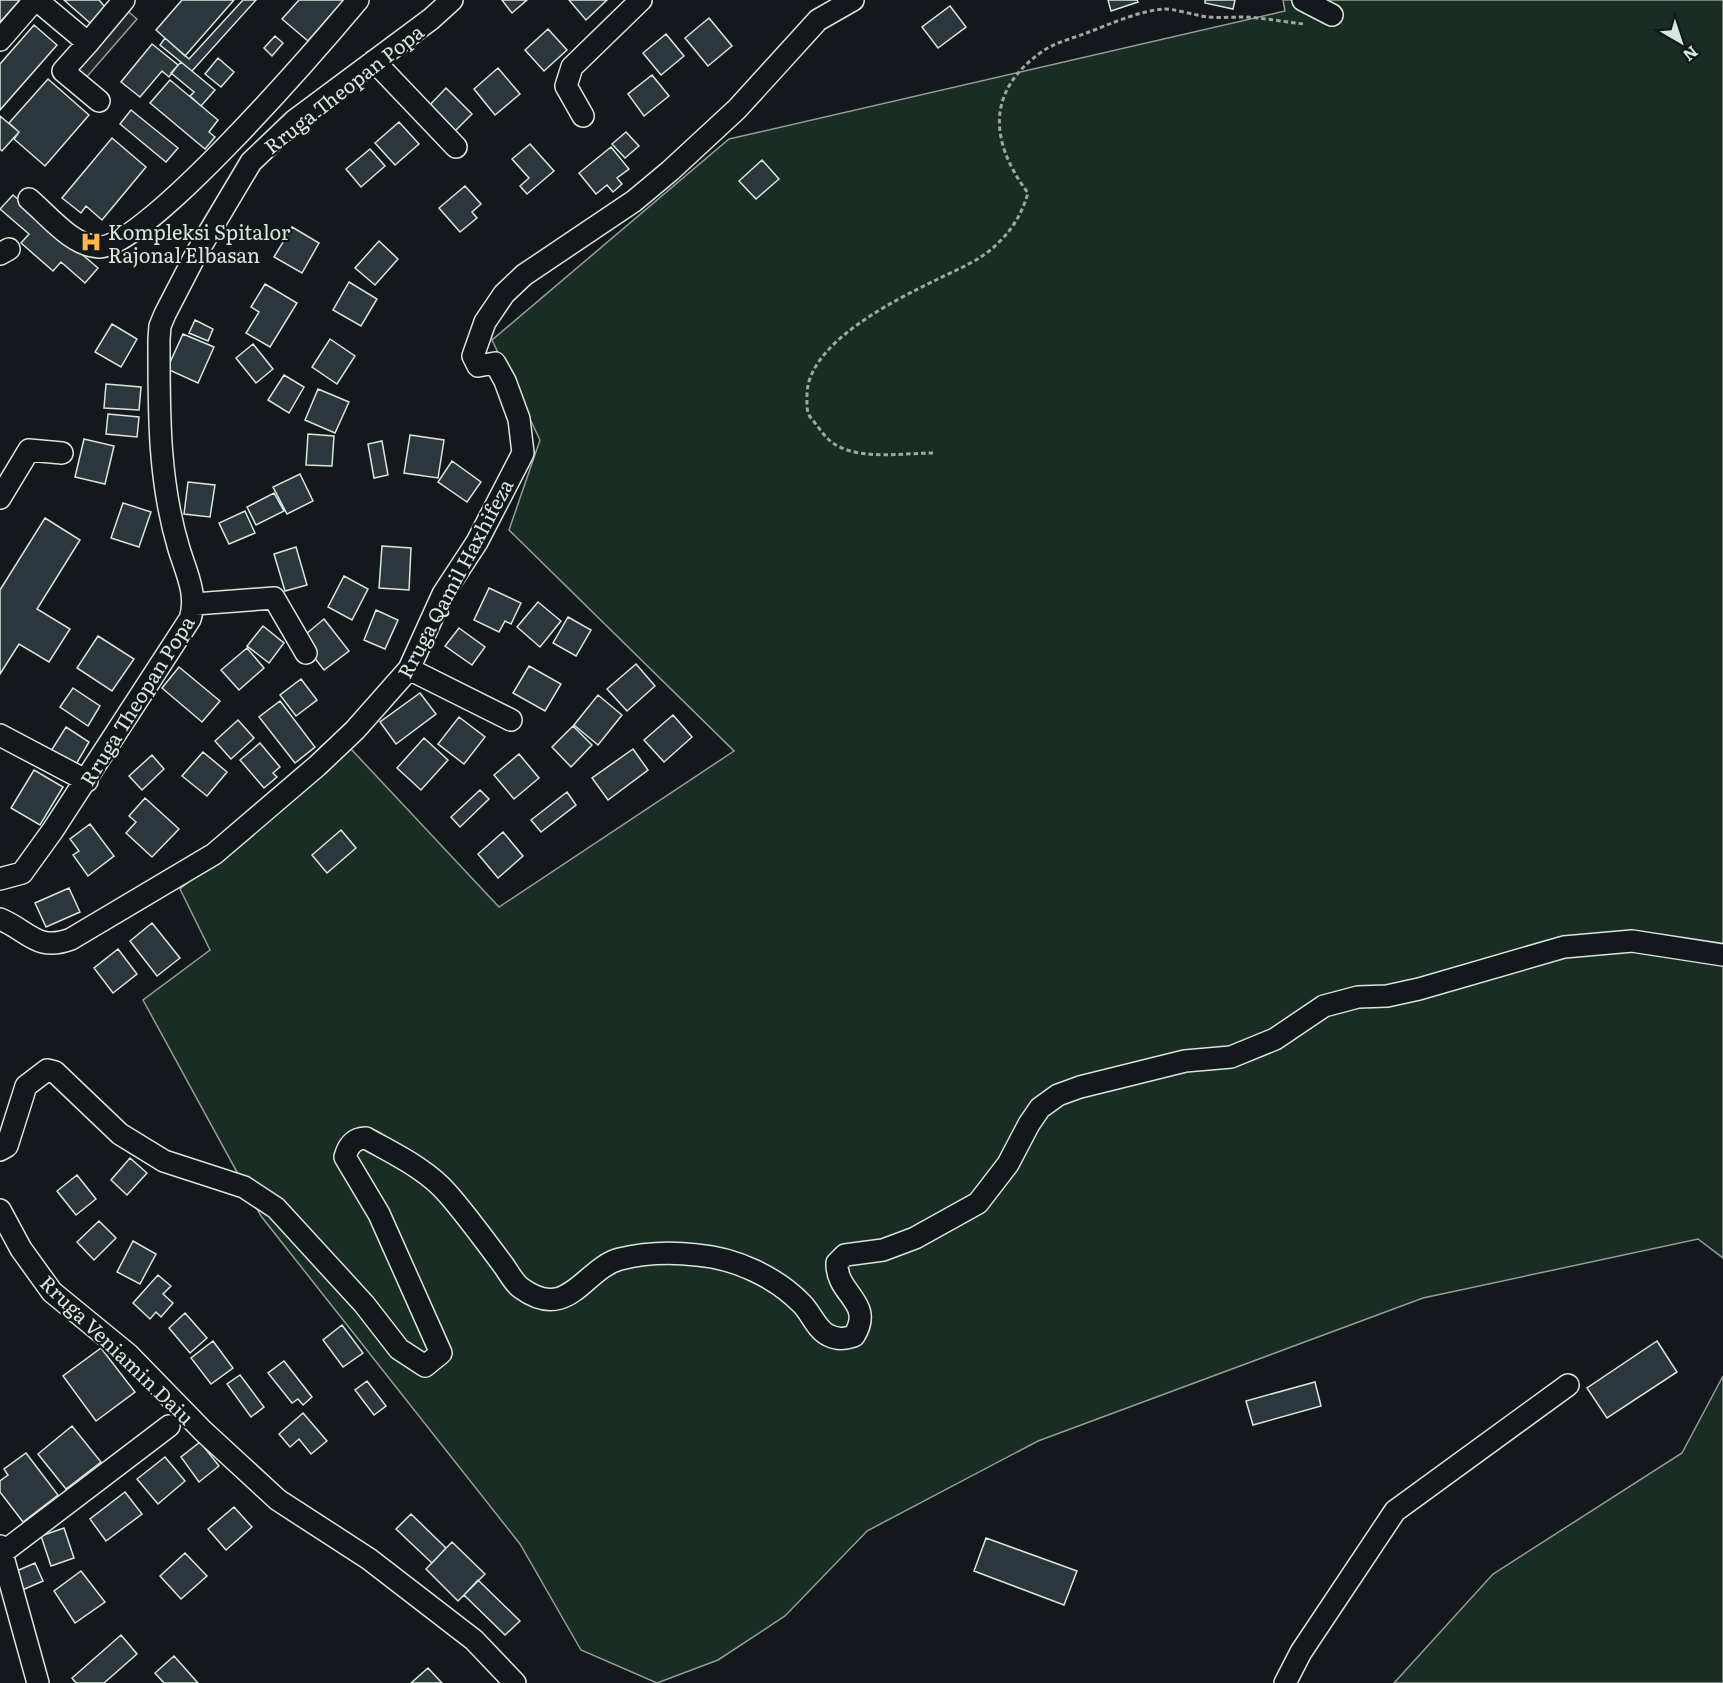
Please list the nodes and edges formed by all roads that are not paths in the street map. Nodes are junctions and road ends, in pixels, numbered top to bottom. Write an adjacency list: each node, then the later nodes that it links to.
1 (124, 0): 9 (street)
2 (358, 0): 14 (street)
3 (452, 0): 10 (street, Rruga Theopan Popa)
4 (641, 0): 12 (street)
5 (853, 0): 19 (street, Rruga Qamil Haxhifeza)
6 (1303, 0): 7 (street)
7 (1332, 15)
8 (0, 40): 9 (street)
9 (88, 43): 11 (street)
10 (374, 61): 13 (street); 17 (street, Rruga Theopan Popa)
11 (99, 101)
12 (582, 116)
13 (456, 147)
14 (29, 198)
15 (62, 453): 16 (street)
16 (0, 498)
17 (195, 604): 18 (street); 22 (street, Rruga Theopan Popa)
18 (306, 653)
19 (409, 669): 20 (street); 24 (street, Rruga Qamil Haxhifeza)
20 (511, 720)
21 (0, 735): 22 (street)
22 (87, 781): 23 (street, Rruga Theopan Popa)
23 (0, 879)
24 (0, 920)
25 (1723, 955): 26 (street)
26 (0, 1150)
27 (0, 1210): 32 (street, Rruga Veniamin Daiu)
28 (1568, 1385): 33 (street)
29 (169, 1426): 30 (street)
30 (1, 1549): 31 (street)
31 (38, 1683)
32 (515, 1683)
33 (1285, 1683)

